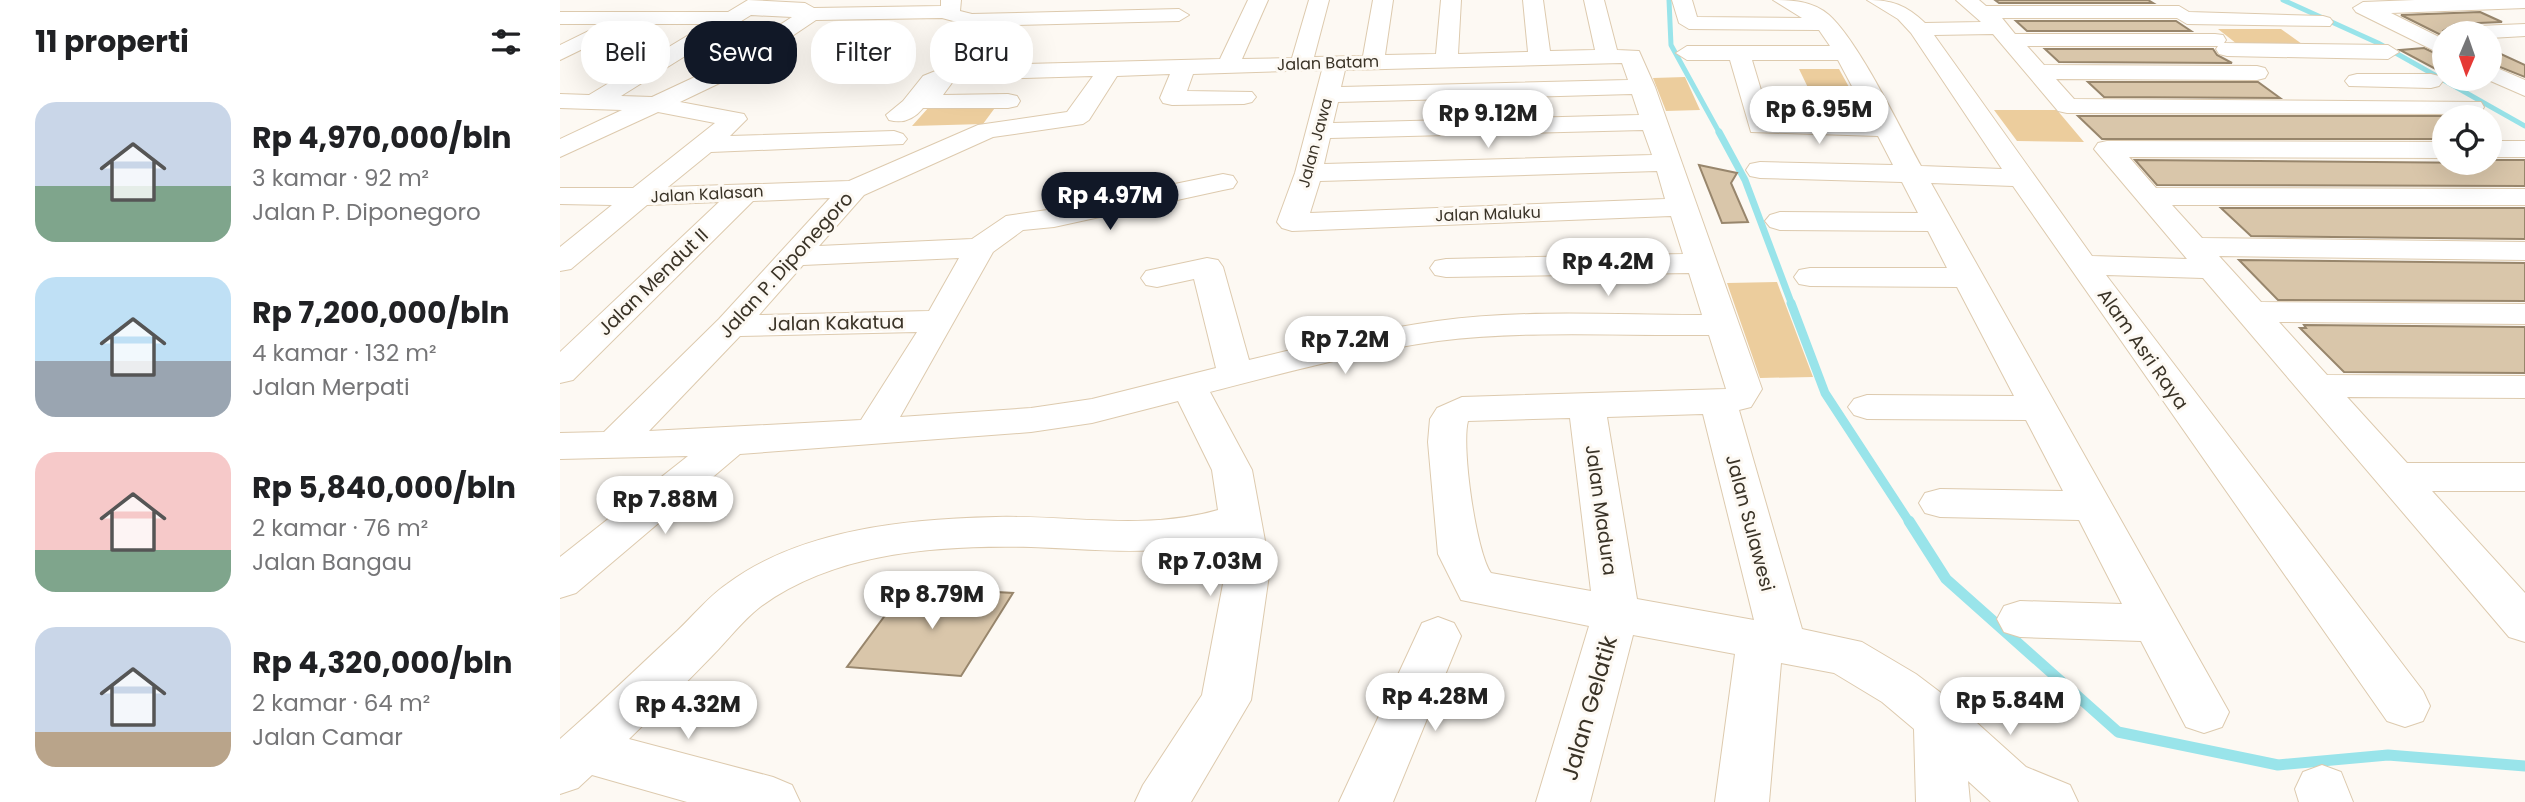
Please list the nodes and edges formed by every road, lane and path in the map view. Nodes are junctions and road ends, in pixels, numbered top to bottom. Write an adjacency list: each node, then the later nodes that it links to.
1 (664, 0): 21 (street)
2 (1064, 0): 22 (street)
3 (1258, 0): 49 (street)
4 (1319, 0): 46 (street)
5 (1383, 0): 42 (street)
6 (1451, 0): 41 (street)
7 (1532, 0): 40 (street)
8 (1594, 0): 39 (street)
9 (1682, 0): 24 (street)
10 (1783, 0): 24 (street)
11 (1877, 0): 25 (street, Alam Asri Raya)
12 (1966, 0): 26 (street)
13 (2525, 2): 14 (street)
14 (2356, 4): 30 (street)
15 (949, 6): 19 (street); 22 (street)
16 (1184, 8): 22 (street); 33 (street)
17 (746, 9): 19 (street); 21 (street); 62 (street)
18 (2176, 10): 23 (street); 26 (street); 32 (street)
19 (811, 14): 65 (street)
20 (560, 18): 21 (street)
21 (633, 18): 35 (street)
22 (1049, 18)
23 (2323, 22)
24 (1826, 24): 38 (street)
25 (1916, 25): 26 (street); 81 (street, Alam Asri Raya)
26 (1996, 25): 32 (street); 52 (street)
27 (2525, 30): 28 (street)
28 (2502, 31)
29 (2432, 34): 30 (street)
30 (2416, 35): 31 (street)
31 (2432, 43)
32 (2221, 45): 34 (street); 53 (street)
33 (1160, 51): 48 (street, Jalan Batam); 50 (street, Jalan Batam)
34 (2388, 52)
35 (560, 53)
36 (1687, 53): 37 (street)
37 (1739, 53): 38 (street); 70 (street)
38 (1846, 53): 70 (street)
39 (1616, 56): 40 (street, Jalan Batam); 59 (street)
40 (1540, 57): 41 (street, Jalan Batam)
41 (1447, 59): 42 (street, Jalan Batam)
42 (1373, 62): 44 (street, Jalan Batam)
43 (2525, 62): 45 (street)
44 (1335, 63): 46 (street, Jalan Batam); 61 (street, Jalan Jawa)
45 (2502, 63)
46 (1301, 64): 47 (street, Jalan Batam)
47 (1259, 65): 48 (street); 49 (street, Jalan Batam)
48 (1185, 66): 49 (street, Jalan Batam)
49 (1228, 66)
50 (1110, 68): 51 (street, Jalan Batam); 71 (street, Jalan P. Diponegoro)
51 (1033, 70)
52 (2036, 72): 53 (street); 66 (street)
53 (2257, 73): 66 (street)
54 (2502, 78): 60 (street)
55 (930, 80): 73 (street)
56 (2431, 81): 68 (street)
57 (939, 84): 64 (street)
58 (1021, 84): 64 (street, Jalan P. Diponegoro)
59 (1643, 87): 61 (street); 69 (street)
60 (2525, 89)
61 (1327, 95): 72 (street, Jalan Jawa)
62 (597, 100): 63 (street); 65 (street)
63 (560, 102)
64 (1008, 102): 71 (street, Jalan P. Diponegoro)
65 (651, 104): 73 (street); 74 (street)
66 (2300, 107): 68 (street)
67 (2432, 107): 68 (street)
68 (2391, 108)
69 (1654, 122): 72 (street); 78 (street)
70 (1887, 128): 79 (street)
71 (987, 130): 85 (street, Jalan P. Diponegoro)
72 (1320, 131): 82 (street, Jalan Jawa)
73 (707, 144): 90 (street)
74 (560, 149)
75 (2502, 149): 76 (street)
76 (2525, 149)
77 (2432, 150): 88 (street)
78 (1668, 163): 82 (street); 92 (street)
79 (1898, 169): 80 (street); 81 (street); 95 (street)
80 (1760, 170)
81 (2016, 172): 101 (street, Alam Asri Raya)
82 (1309, 173): 94 (street, Jalan Jawa)
83 (2465, 175): 89 (street)
84 (1223, 182): 97 (street)
85 (854, 189): 86 (street, Jalan Kalasan); 99 (street, Jalan P. Diponegoro)
86 (746, 192): 90 (street, Jalan Kalasan); 115 (street, Jalan Mendut II)
87 (560, 196): 90 (street, Jalan Kalasan)
88 (2146, 196): 89 (street); 100 (street)
89 (2490, 196): 91 (street); 96 (street)
90 (639, 197): 102 (street)
91 (2525, 197)
92 (1684, 207): 94 (street, Jalan Maluku); 103 (street)
93 (1780, 221): 95 (street)
94 (1292, 222)
95 (1936, 222): 108 (street)
96 (2525, 222)
97 (980, 248): 99 (street); 111 (street)
98 (2525, 251): 100 (street)
99 (792, 256): 113 (street, Jalan P. Diponegoro)
100 (2198, 256): 101 (street); 109 (street)
101 (2078, 257): 141 (street, Alam Asri Raya)
102 (560, 262)
103 (1703, 263): 104 (street); 112 (street)
104 (1520, 266): 105 (street); 114 (street)
105 (1446, 268)
106 (1810, 277): 108 (street)
107 (1157, 278): 116 (street)
108 (1967, 278): 123 (street)
109 (2248, 312): 110 (street); 117 (street)
110 (2525, 314)
111 (940, 321): 113 (street, Jalan Kakatua); 124 (street)
112 (1723, 325): 114 (street); 120 (street)
113 (731, 326): 125 (street, Jalan P. Diponegoro)
114 (1526, 326): 116 (street)
115 (560, 372)
116 (1236, 376): 119 (street)
117 (2313, 386): 118 (street); 128 (street)
118 (2525, 387)
119 (1190, 388): 124 (street); 132 (street)
120 (1718, 402): 121 (street); 140 (street, Jalan Sulawesi)
121 (1587, 407): 135 (street, Jalan Madura); 135 (street)
122 (1867, 407): 123 (street)
123 (2041, 408): 131 (street)
124 (872, 432): 127 (street)
125 (625, 434): 126 (street); 127 (street)
126 (563, 442)
127 (730, 442): 133 (street)
128 (2392, 477): 129 (street); 134 (street)
129 (2525, 477)
130 (1940, 503): 131 (street)
131 (2091, 506): 137 (street)
132 (1240, 519): 144 (street); 146 (street)
133 (560, 581)
134 (2508, 588): 138 (street)
135 (1616, 613): 140 (street); 148 (street, Jalan Gelatik)
136 (2020, 620): 137 (street)
137 (2155, 623): 142 (street)
138 (2525, 624)
139 (1438, 636): 147 (street)
140 (1772, 641): 143 (street); 149 (street)
141 (2405, 706)
142 (2204, 712)
143 (1939, 720): 150 (street); 151 (street)
144 (572, 761): 145 (street)
145 (774, 802)
146 (1162, 802)
147 (1366, 802)
148 (1563, 802)
149 (1742, 802)
150 (1942, 802)
151 (2051, 802)

